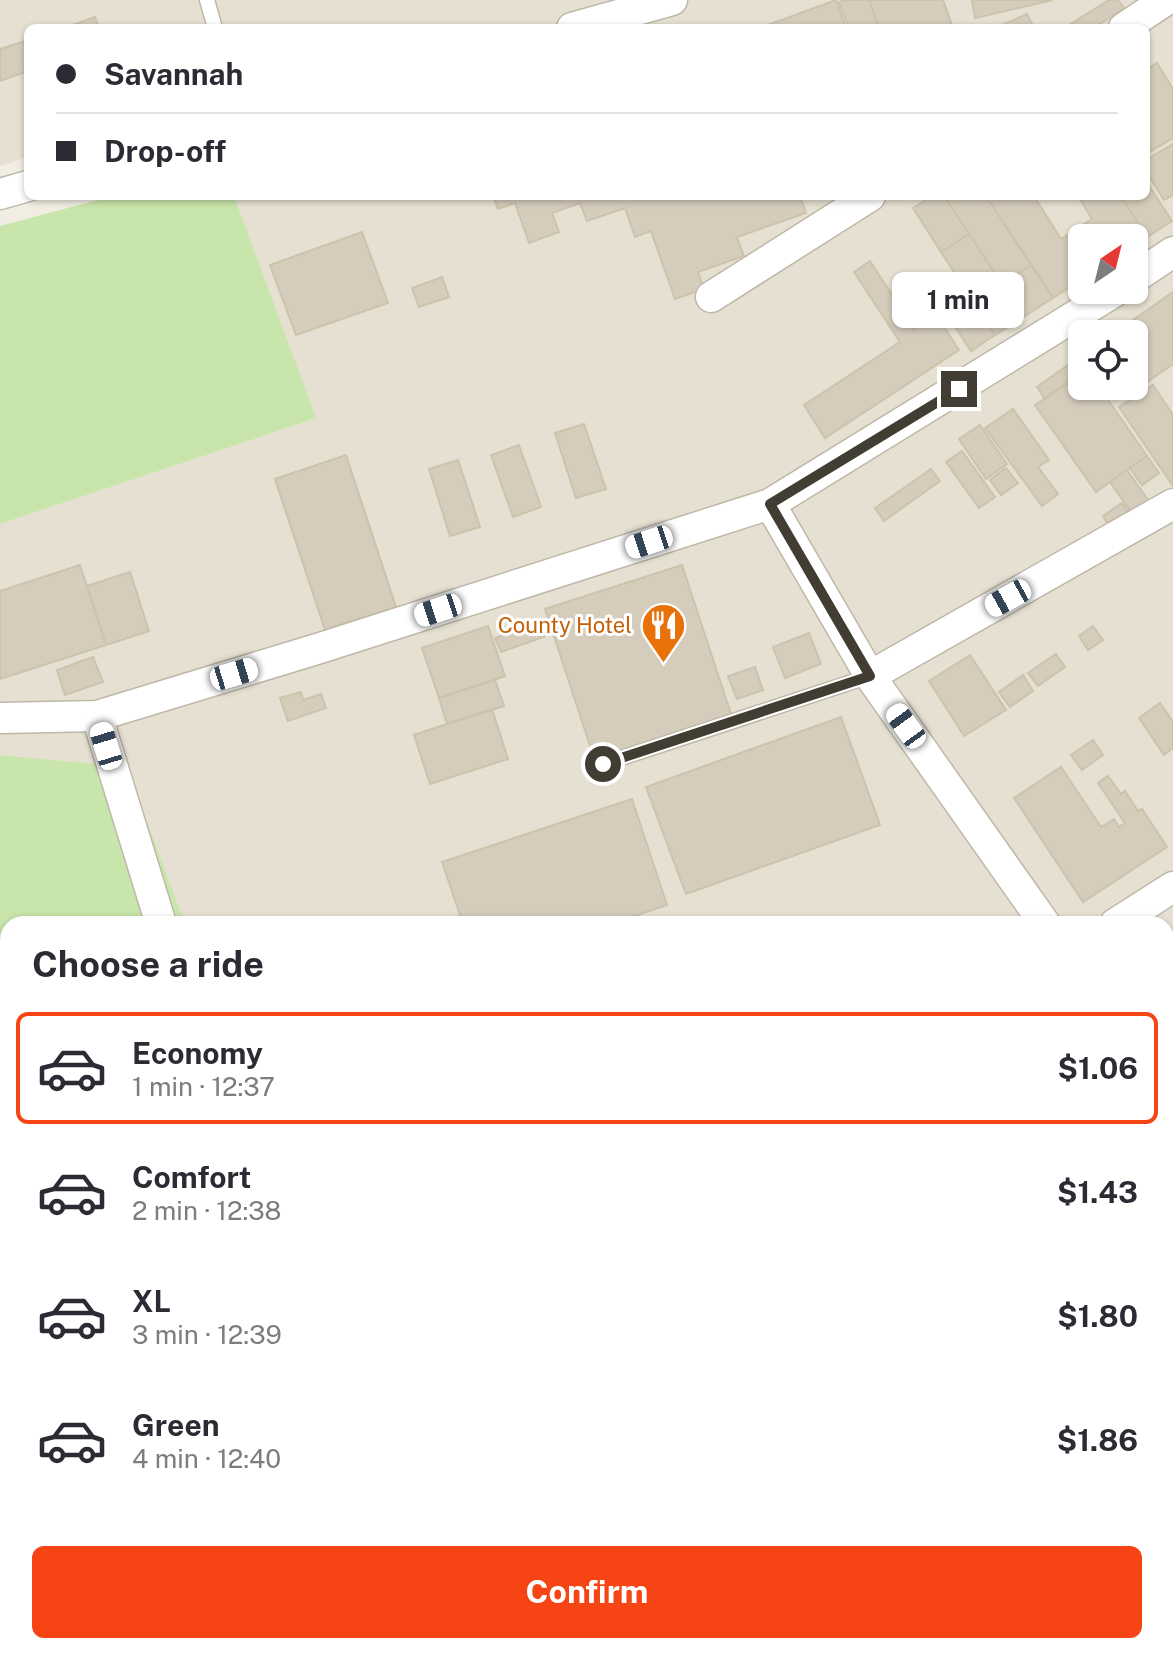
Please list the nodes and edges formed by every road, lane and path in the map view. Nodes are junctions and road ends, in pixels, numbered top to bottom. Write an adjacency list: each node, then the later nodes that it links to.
1 (207, 0): 4 (lane)
2 (672, 0): 5 (street)
3 (1166, 0): 6 (street)
4 (214, 24)
5 (586, 24)
6 (1130, 24)
7 (24, 187): 8 (street)
8 (0, 194)
9 (864, 200): 12 (street)
10 (1173, 252): 11 (street)
11 (1148, 269)
12 (711, 297)
13 (1094, 304): 14 (street)
14 (770, 504): 16 (street); 17 (street)
15 (1173, 504): 16 (street)
16 (870, 676): 19 (lane); 22 (street)
17 (97, 716): 18 (street); 21 (street)
18 (0, 718)
19 (603, 764)
20 (1173, 887): 23 (street)
21 (159, 916)
22 (1039, 916)
23 (1128, 916)

